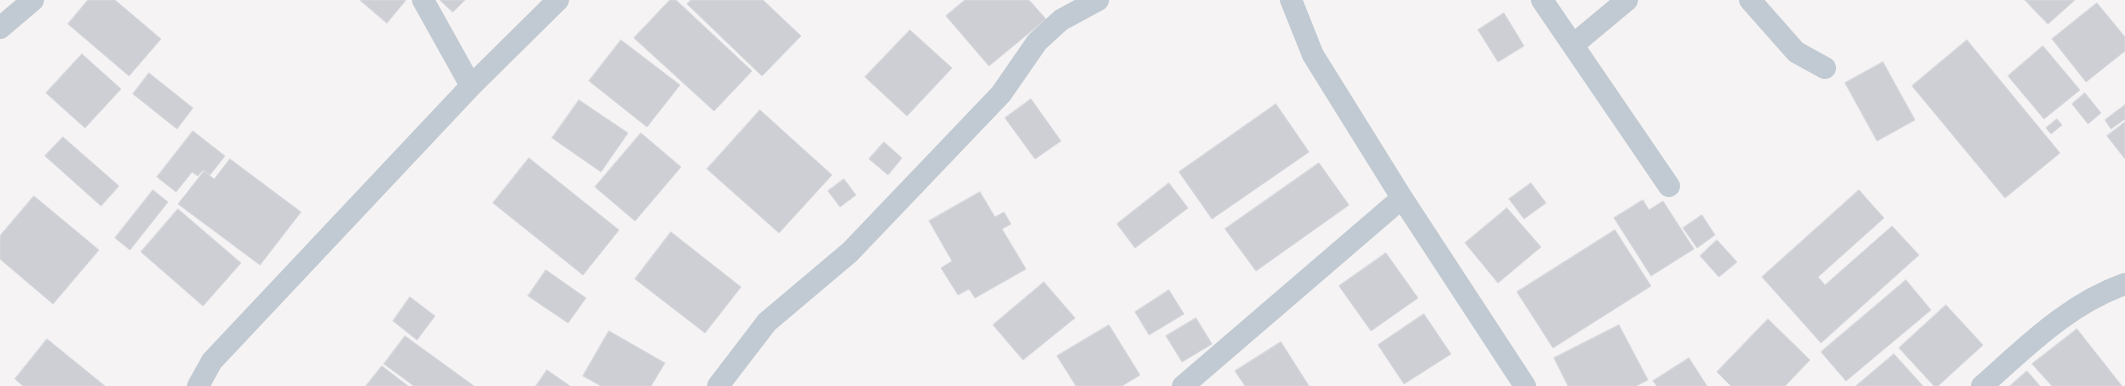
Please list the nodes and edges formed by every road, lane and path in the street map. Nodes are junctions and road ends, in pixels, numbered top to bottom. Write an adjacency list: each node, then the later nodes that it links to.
1 (33, 0): 9 (street)
2 (423, 0): 12 (street)
3 (558, 0): 12 (street)
4 (1098, 0): 17 (street)
5 (1291, 0): 14 (street)
6 (1542, 0): 10 (street)
7 (1627, 0): 10 (street)
8 (1750, 0): 11 (street)
9 (0, 28)
10 (1573, 45): 13 (street)
11 (1825, 68)
12 (471, 86): 16 (street)
13 (1669, 186)
14 (1402, 198): 18 (street); 19 (street)
15 (2125, 284): 20 (street)
16 (198, 386)
17 (718, 386)
18 (1183, 386)
19 (1525, 386)
20 (1982, 386)

